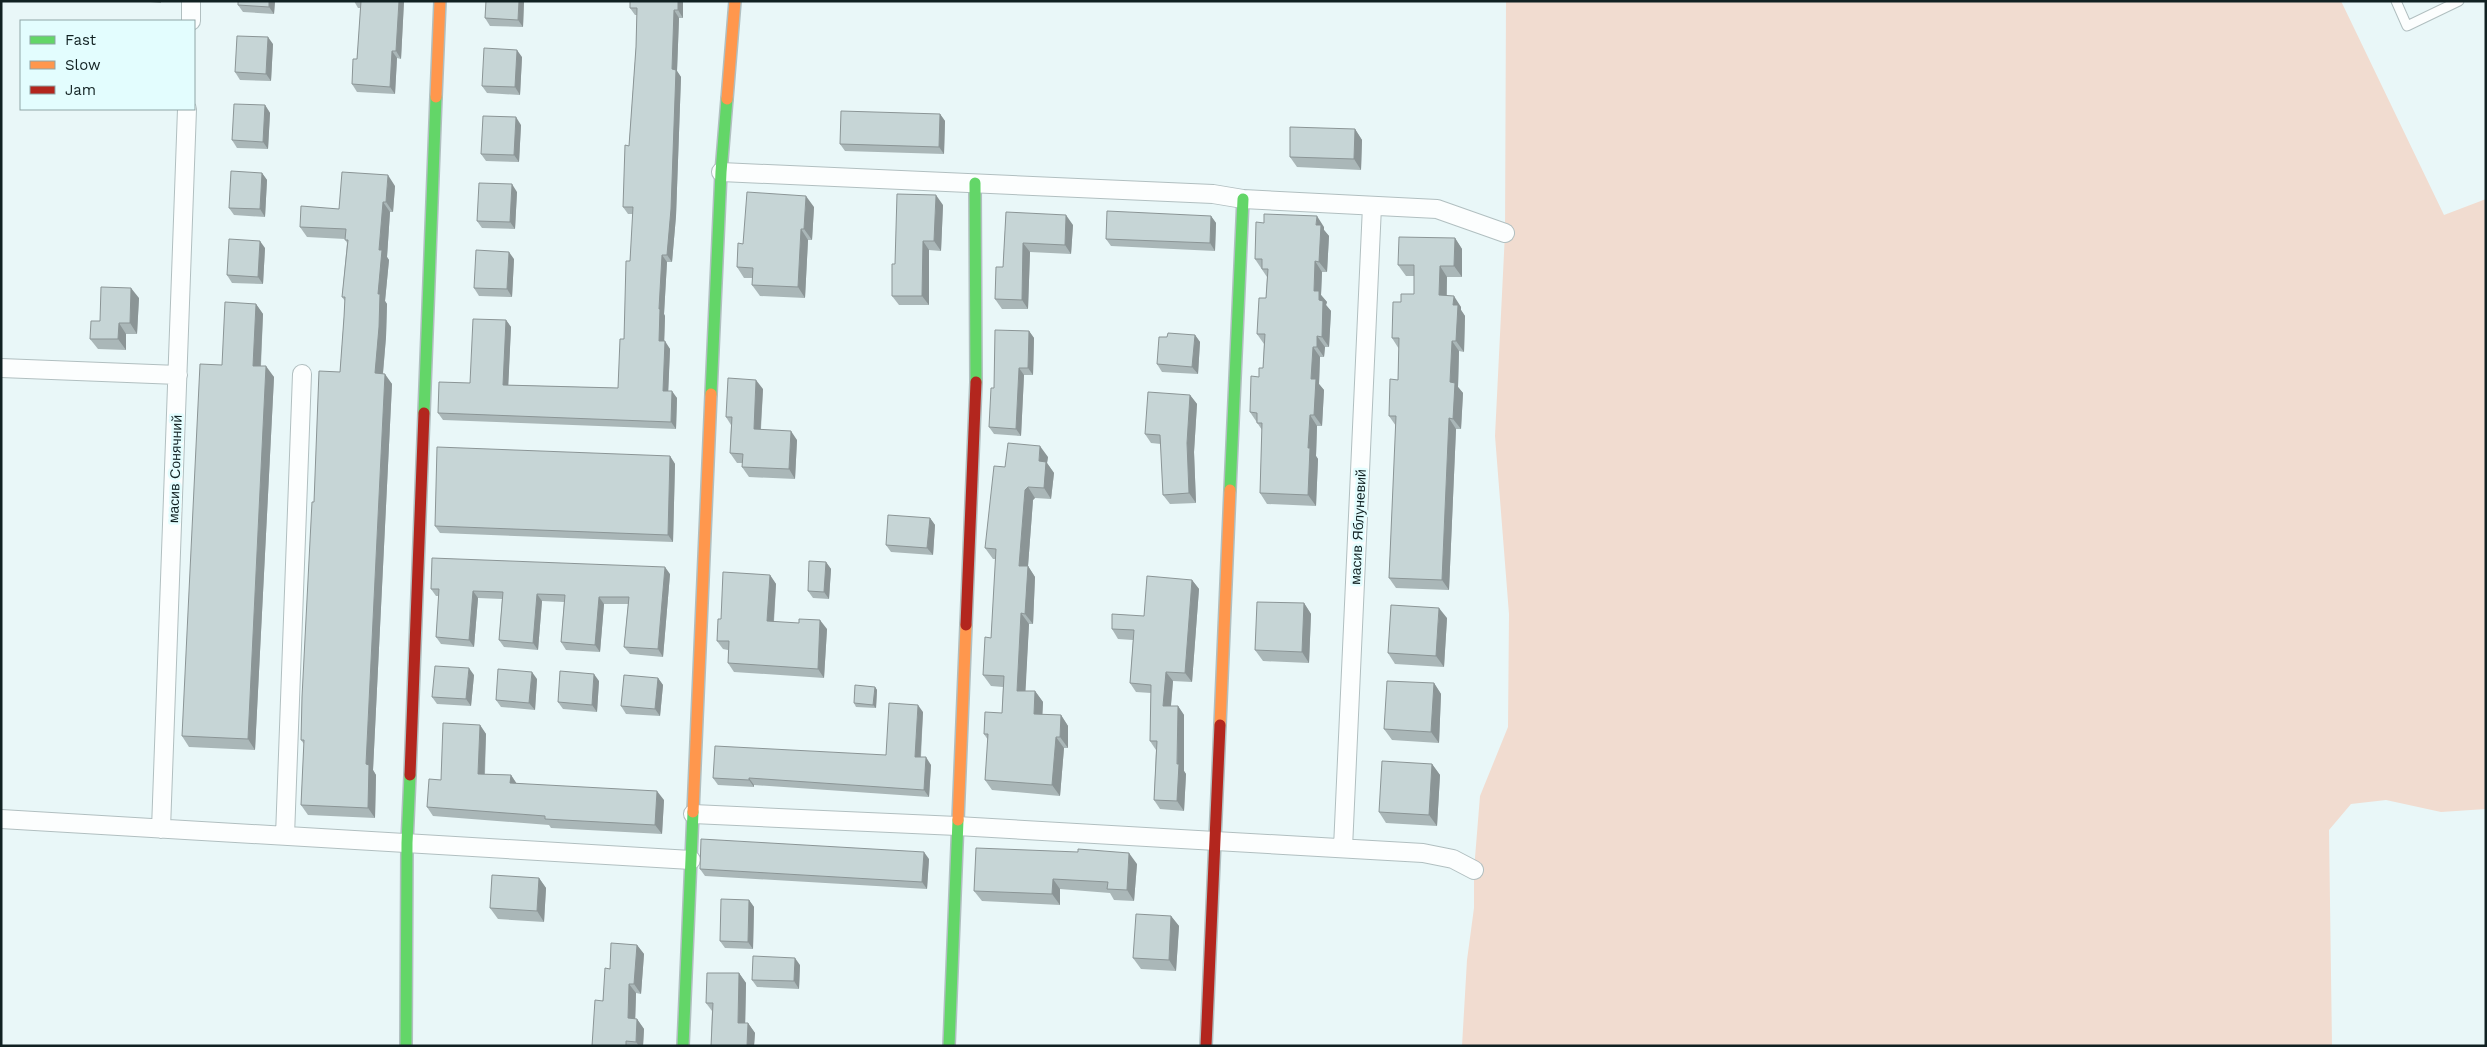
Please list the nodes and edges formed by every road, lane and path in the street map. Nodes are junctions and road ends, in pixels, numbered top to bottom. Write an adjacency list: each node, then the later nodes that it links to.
1 (191, 1): 6 (street)
2 (440, 1): 22 (street)
3 (735, 1): 8 (street)
4 (2396, 1): 5 (lane)
5 (2459, 1)
6 (190, 20)
7 (188, 110): 15 (street, масив Сонячний)
8 (721, 172): 9 (street); 16 (street)
9 (975, 184): 10 (street); 18 (street)
10 (1243, 199): 11 (street); 21 (street)
11 (1372, 206): 12 (street); 23 (street, масив Яблуневий)
12 (1505, 233)
13 (1, 368): 15 (street)
14 (302, 374): 20 (street)
15 (178, 375): 19 (street, масив Сонячний)
16 (693, 814): 18 (street); 24 (street)
17 (1, 819): 19 (street)
18 (957, 826): 21 (street); 28 (street)
19 (161, 829): 20 (street)
20 (285, 836): 22 (street)
21 (1214, 841): 23 (street); 29 (street)
22 (407, 844): 24 (street); 26 (street)
23 (1344, 848): 25 (street)
24 (691, 860): 27 (street)
25 (1474, 870)
26 (406, 1046)
27 (683, 1046)
28 (948, 1046)
29 (1206, 1046)

